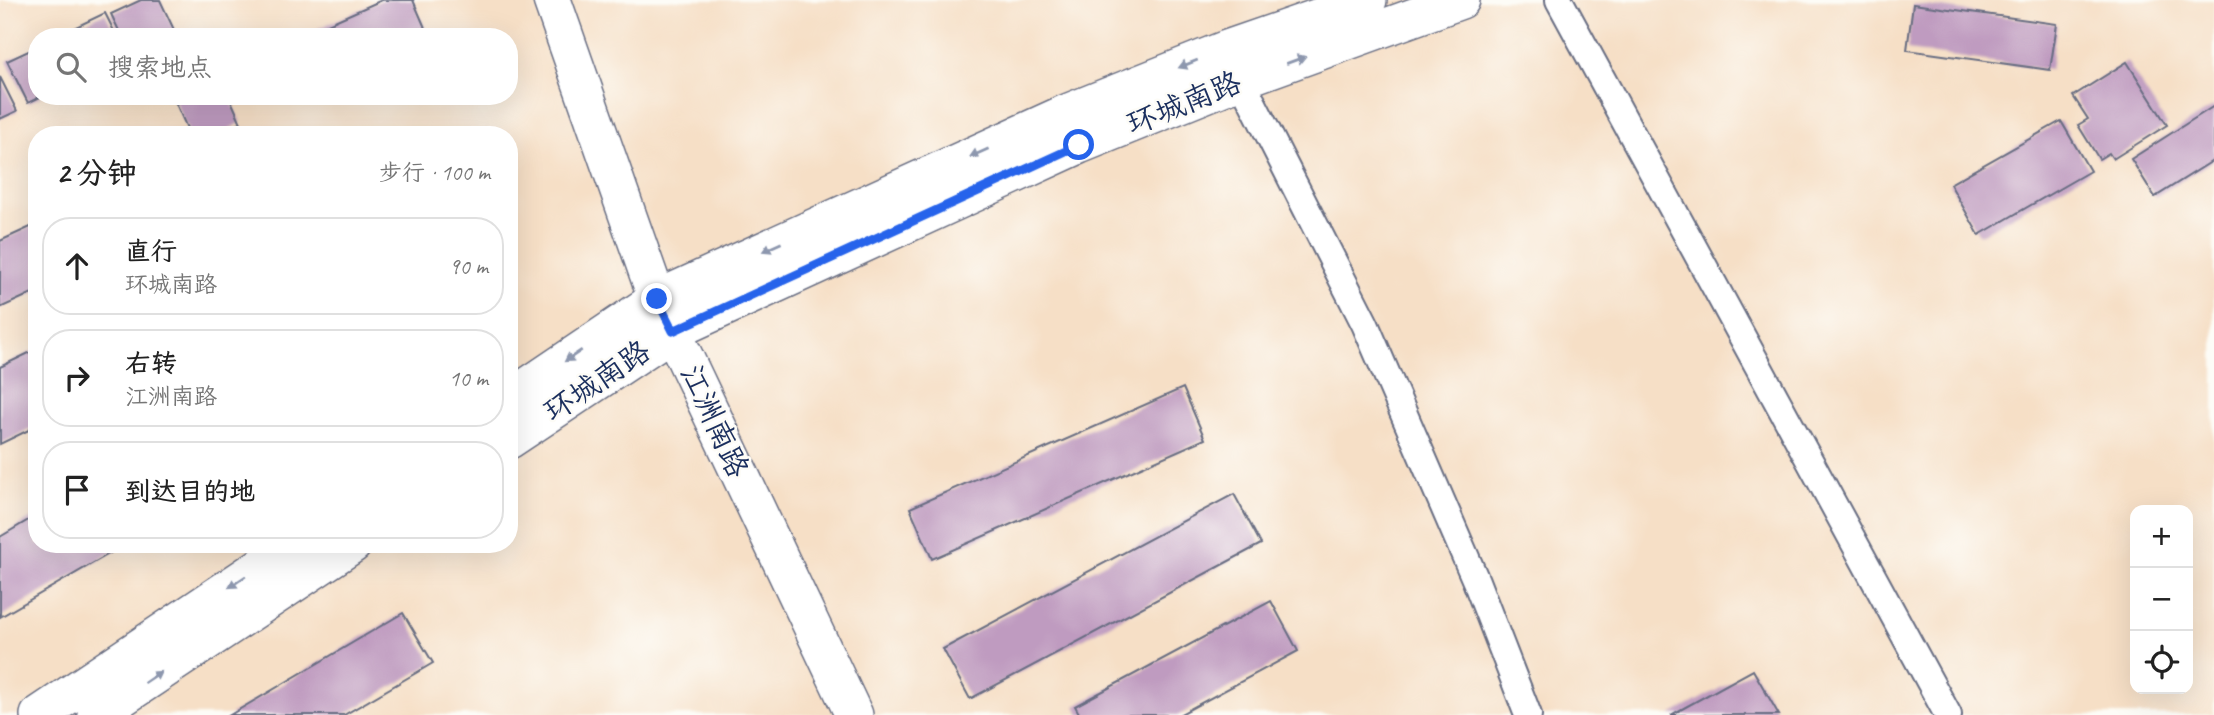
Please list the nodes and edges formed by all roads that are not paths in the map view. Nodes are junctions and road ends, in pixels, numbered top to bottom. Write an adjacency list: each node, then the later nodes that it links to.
1 (552, 0): 6 (main road, 江洲南路)
2 (1368, 0): 5 (main road, 环城南路)
3 (1461, 0): 5 (main road, 环城南路, one-way to 3)
4 (1559, 0): 15 (street)
5 (1233, 65): 6 (main road, 环城南路); 14 (street)
6 (665, 315): 7 (main road, 环城南路, one-way to 7); 8 (main road, 环城南路); 13 (main road, 江洲南路)
7 (518, 394)
8 (518, 433)
9 (281, 553): 11 (main road, one-way to 11)
10 (339, 553): 12 (main road, one-way to 10)
11 (39, 715)
12 (96, 715)
13 (854, 715)
14 (1528, 715)
15 (1948, 715)

